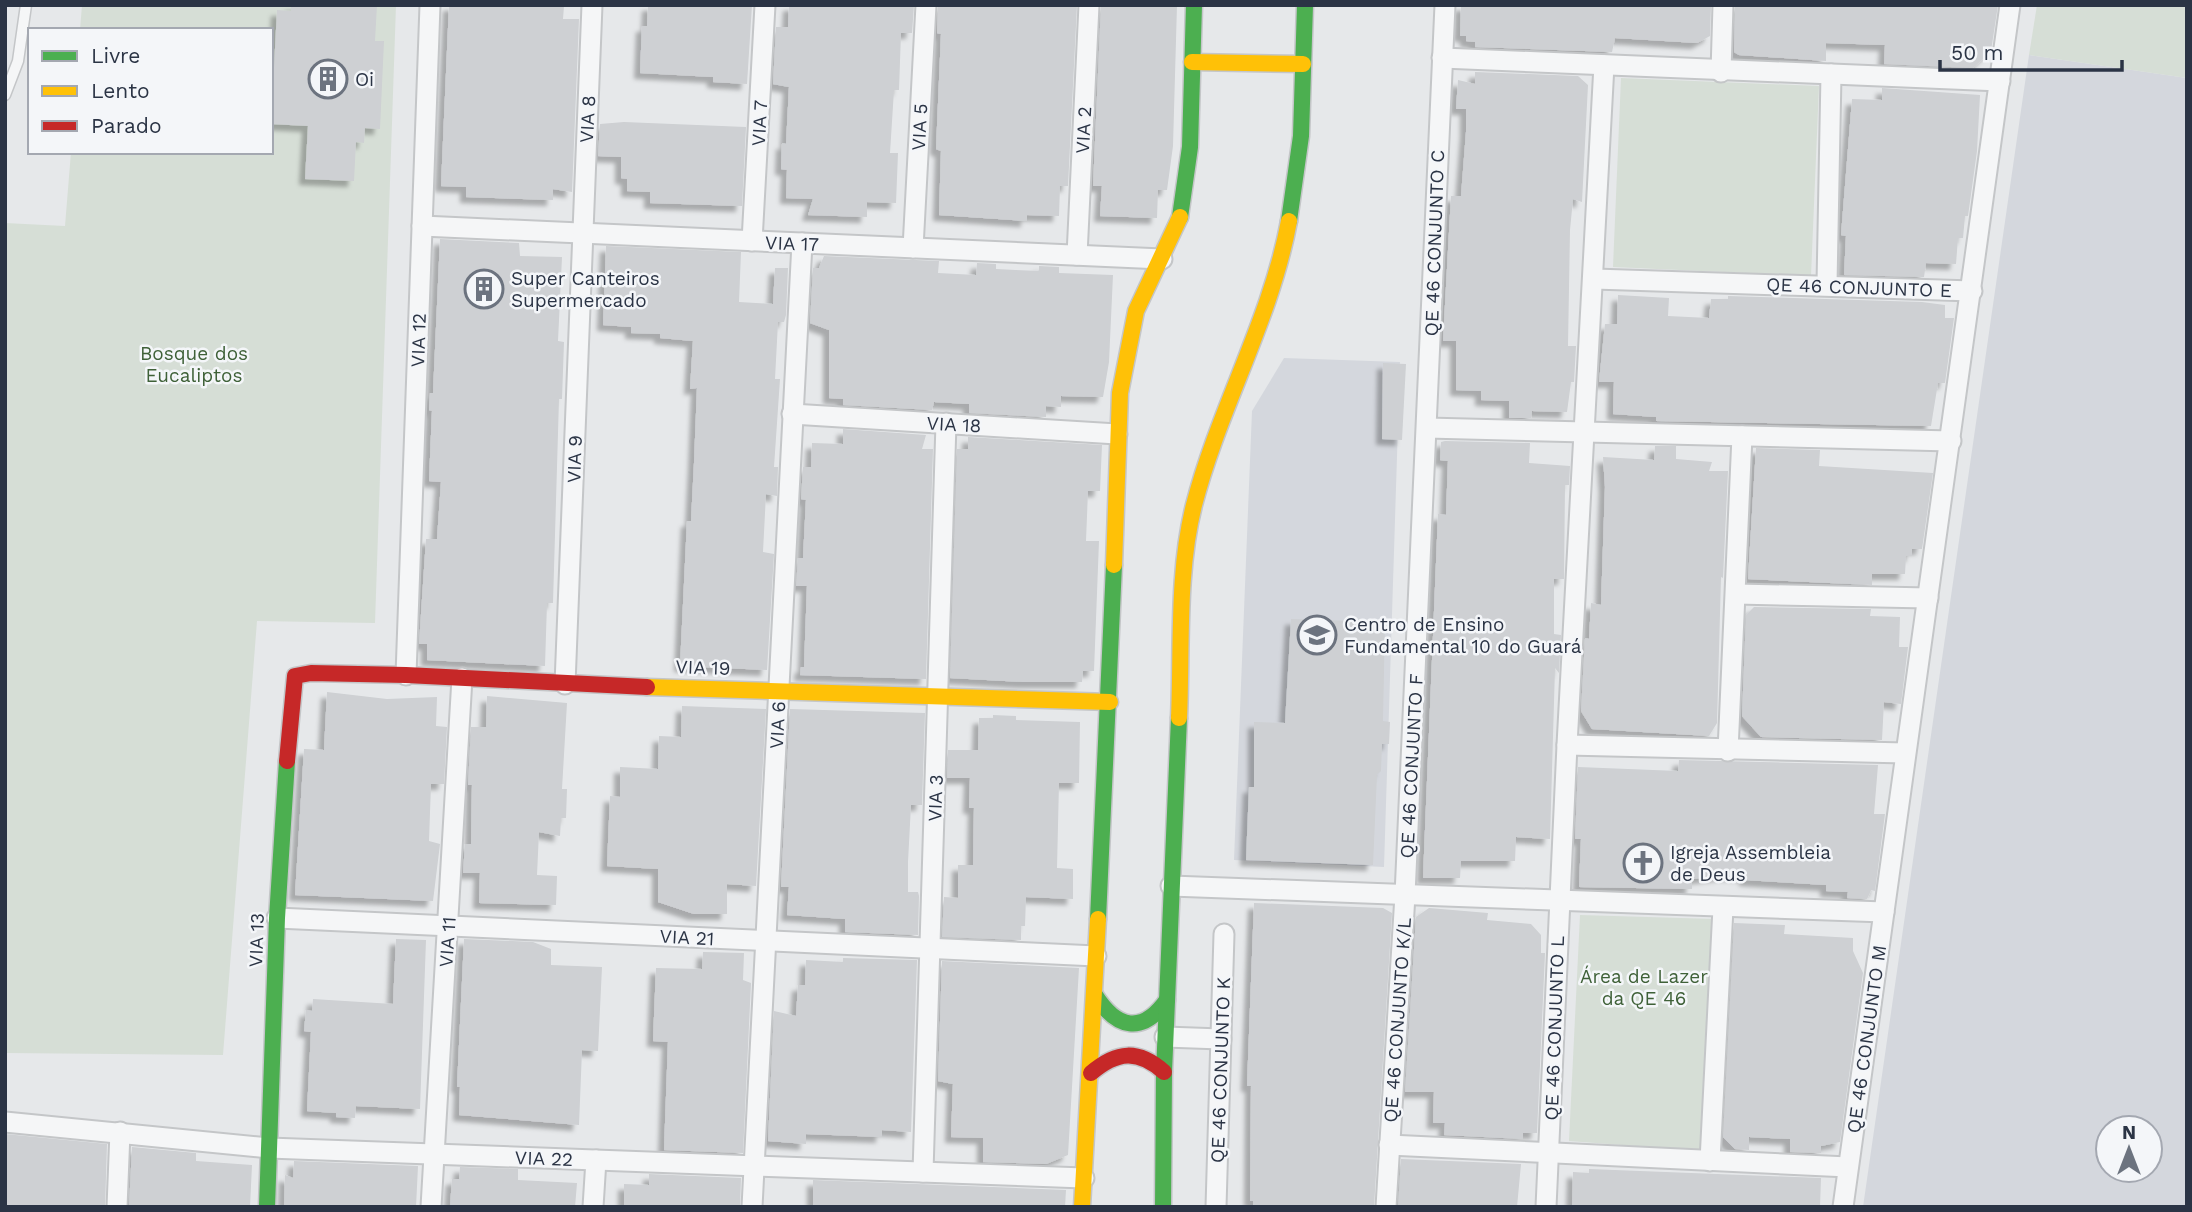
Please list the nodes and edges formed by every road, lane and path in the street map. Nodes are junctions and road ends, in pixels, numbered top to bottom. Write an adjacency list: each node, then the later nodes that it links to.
1 (26, 5): 19 (lane)
2 (430, 5): 20 (street, VIA 12)
3 (592, 5): 21 (street, VIA 8)
4 (765, 5): 22 (street, VIA 7)
5 (926, 5): 24 (street, VIA 5)
6 (1089, 5): 25 (street, VIA 2)
7 (1194, 5): 13 (street)
8 (1305, 5): 14 (street)
9 (1445, 5): 12 (street, QE 46 CONJUNTO C)
10 (1723, 5): 16 (street)
11 (2010, 5): 18 (street)
12 (1442, 58): 15 (street); 32 (street, QE 46 CONJUNTO C)
13 (1192, 62): 14 (street); 26 (street)
14 (1303, 64): 49 (street)
15 (1604, 65): 16 (street); 27 (street)
16 (1721, 72): 17 (street)
17 (1830, 74): 18 (street); 28 (street)
18 (2000, 81): 29 (street)
19 (5, 95)
20 (422, 226): 21 (street, VIA 17); 39 (street, VIA 12)
21 (582, 233): 22 (street, VIA 17); 42 (street, VIA 9)
22 (752, 241): 23 (street, VIA 17)
23 (802, 243): 24 (street, VIA 17); 30 (street, VIA 6)
24 (913, 248): 25 (street, VIA 17)
25 (1077, 255): 26 (street, VIA 17)
26 (1162, 259): 34 (street)
27 (1594, 279): 28 (street, QE 46 CONJUNTO E); 33 (street, QE 46 CONJUNTO L)
28 (1827, 284): 29 (street, QE 46 CONJUNTO E)
29 (1972, 291): 36 (street, QE 46 CONJUNTO E)
30 (792, 414): 31 (street, VIA 18); 43 (street, VIA 6)
31 (946, 424): 34 (street, VIA 18); 44 (street, VIA 3)
32 (1427, 428): 33 (street); 50 (street, QE 46 CONJUNTO F)
33 (1585, 432): 35 (street); 46 (street, QE 46 CONJUNTO L)
34 (1117, 434): 45 (street)
35 (1742, 436): 36 (street); 37 (street)
36 (1951, 441): 38 (street, QE 46 CONJUNTO E)
37 (1736, 594): 38 (street); 47 (street)
38 (1928, 598): 48 (street, QE 46 CONJUNTO E)
39 (406, 675): 40 (street, VIA 19); 41 (street, VIA 19)
40 (295, 676): 54 (street, VIA 13)
41 (462, 678): 42 (street, VIA 19); 55 (street, VIA 11)
42 (565, 684): 43 (street, VIA 19)
43 (779, 691): 44 (street, VIA 19); 57 (street, VIA 6)
44 (938, 696): 45 (street, VIA 19); 58 (street, VIA 3)
45 (1110, 702): 59 (street)
46 (1567, 745): 47 (street); 51 (street, QE 46 CONJUNTO L)
47 (1728, 751): 48 (street)
48 (1906, 753): 53 (street, QE 46 CONJUNTO M)
49 (1171, 886): 50 (street); 61 (street)
50 (1405, 895): 51 (street); 68 (street, QE 46 CONJUNTO K/L)
51 (1559, 902): 52 (street); 71 (street, QE 46 CONJUNTO L)
52 (1723, 908): 53 (street); 73 (street)
53 (1884, 912): 75 (street, QE 46 CONJUNTO M)
54 (277, 918): 55 (street, VIA 21); 69 (street, VIA 13)
55 (448, 926): 57 (street, VIA 21); 70 (street, VIA 11)
56 (1224, 933): 63 (street, QE 46 CONJUNTO K)
57 (765, 941): 58 (street, VIA 21); 74 (street, VIA 6)
58 (929, 948): 59 (street, VIA 21); 76 (street, VIA 3)
59 (1096, 956): 60 (street)
60 (1095, 995): 61 (street); 65 (street)
61 (1167, 1000): 62 (street)
62 (1165, 1037): 63 (street); 64 (street)
63 (1222, 1039): 85 (street, QE 46 CONJUNTO K)
64 (1164, 1072): 65 (street); 84 (street)
65 (1091, 1073): 77 (street)
66 (5, 1122): 67 (street, VIA 22)
67 (120, 1132): 69 (street, VIA 22); 78 (street)
68 (1389, 1145): 71 (street); 86 (street, QE 46 CONJUNTO K/L)
69 (269, 1148): 70 (street, VIA 22); 79 (street, VIA 13)
70 (433, 1154): 72 (street, VIA 22); 80 (street, VIA 11)
71 (1549, 1155): 73 (street); 87 (street, QE 46 CONJUNTO L)
72 (596, 1160): 74 (street, VIA 22); 81 (street)
73 (1710, 1161): 75 (street)
74 (754, 1166): 76 (street, VIA 22); 82 (street, VIA 6)
75 (1848, 1167): 88 (street, QE 46 CONJUNTO M)
76 (923, 1172): 77 (street, VIA 22)
77 (1084, 1178): 83 (street)
78 (117, 1207)
79 (267, 1207)
80 (431, 1207)
81 (593, 1207)
82 (752, 1207)
83 (1082, 1207)
84 (1163, 1207)
85 (1216, 1207)
86 (1386, 1207)
87 (1546, 1207)
88 (1843, 1207)

